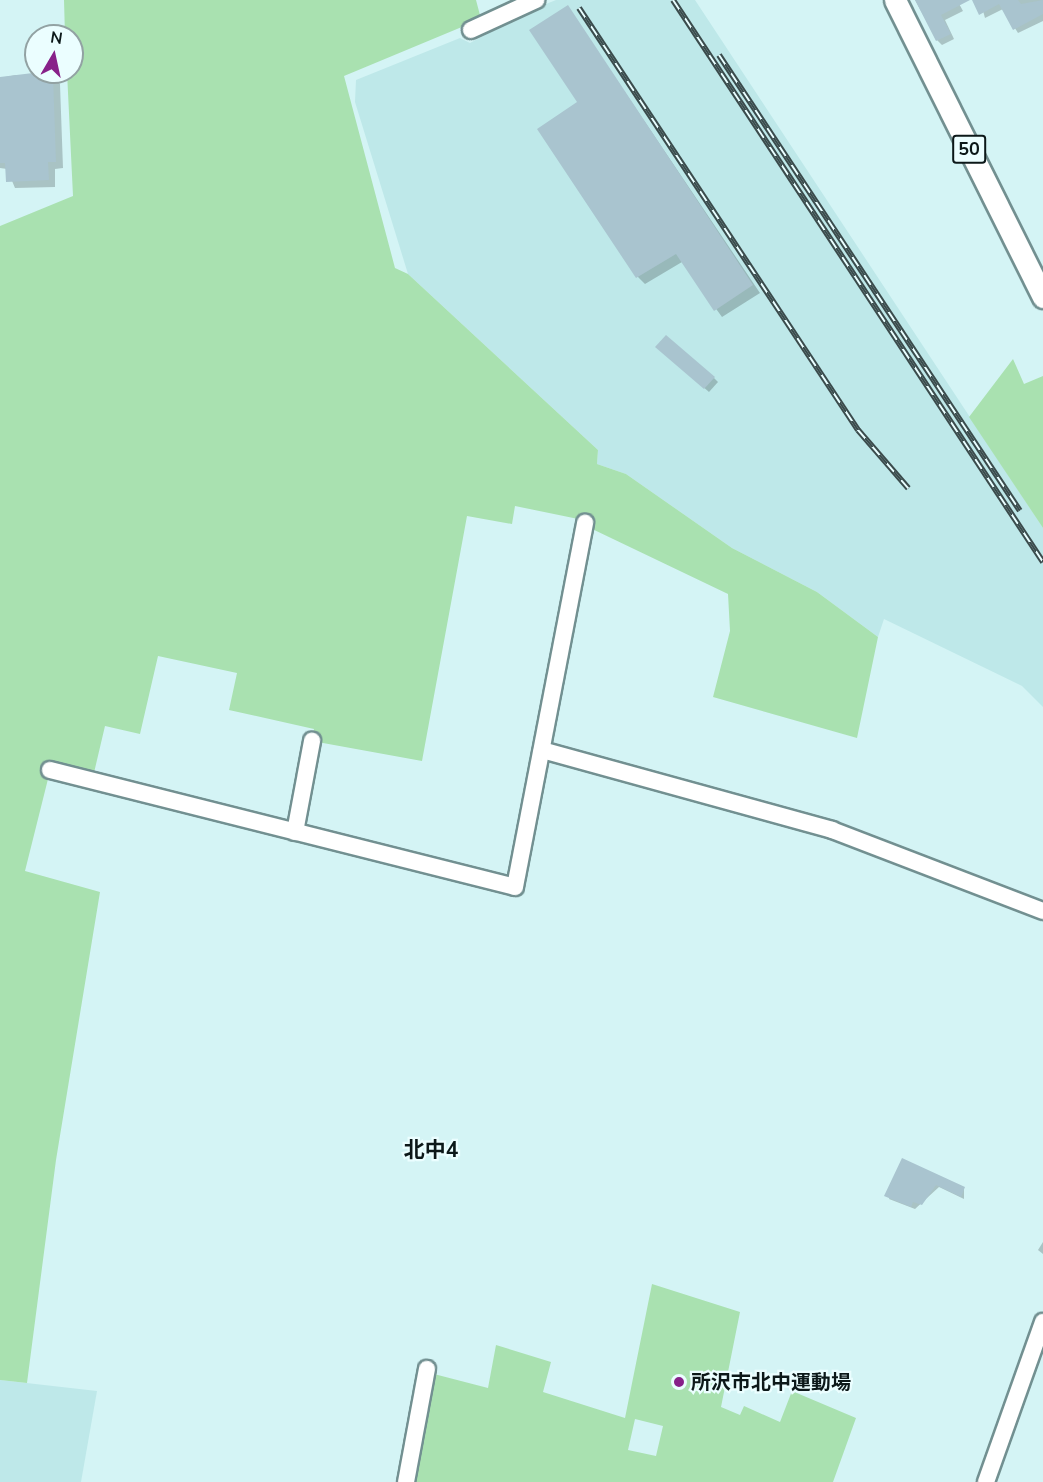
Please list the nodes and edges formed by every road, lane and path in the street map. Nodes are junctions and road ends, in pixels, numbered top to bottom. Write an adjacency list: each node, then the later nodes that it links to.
1 (536, 0): 3 (street)
2 (895, 0): 4 (main road, 50)
3 (471, 30)
4 (1043, 297)
5 (585, 523): 7 (street)
6 (312, 741): 9 (street)
7 (542, 750): 9 (street); 10 (street)
8 (50, 770): 9 (street)
9 (295, 832)
10 (1043, 911)
11 (1043, 1322): 14 (street)
12 (427, 1369): 13 (street)
13 (406, 1482)
14 (987, 1482)

